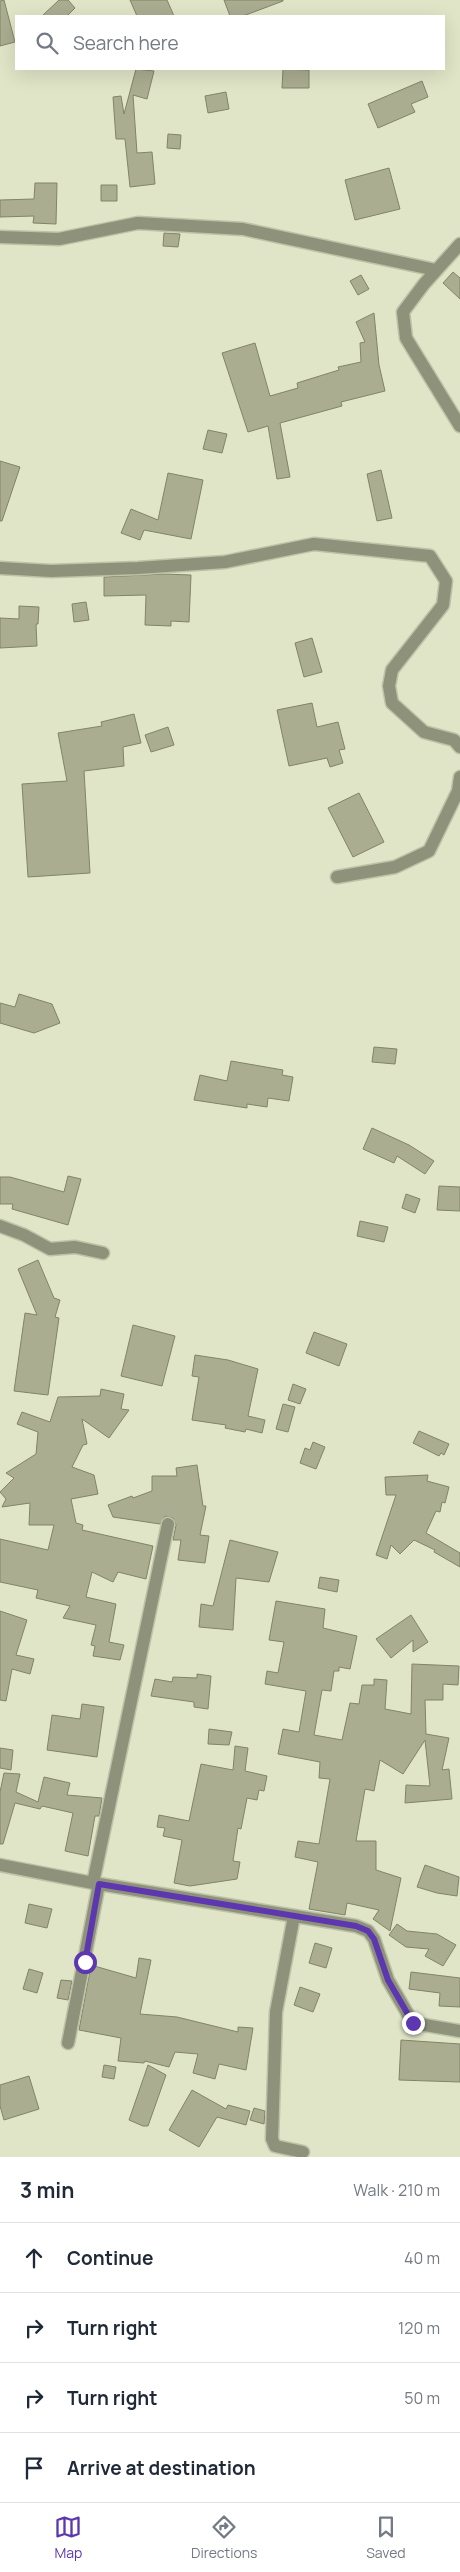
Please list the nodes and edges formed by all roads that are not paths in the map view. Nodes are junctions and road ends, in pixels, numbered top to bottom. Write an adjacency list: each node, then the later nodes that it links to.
1 (0, 238): 3 (street)
2 (460, 244): 3 (street)
3 (436, 270): 4 (street)
4 (460, 426)
5 (0, 568): 6 (street)
6 (460, 747)
7 (460, 777): 8 (street)
8 (337, 877)
9 (0, 1226): 10 (street)
10 (103, 1253)
11 (168, 1524): 13 (street)
12 (0, 1865): 13 (street)
13 (96, 1884): 14 (street); 16 (street)
14 (294, 1916): 15 (street); 17 (street)
15 (460, 2031)
16 (68, 2043)
17 (303, 2152)

